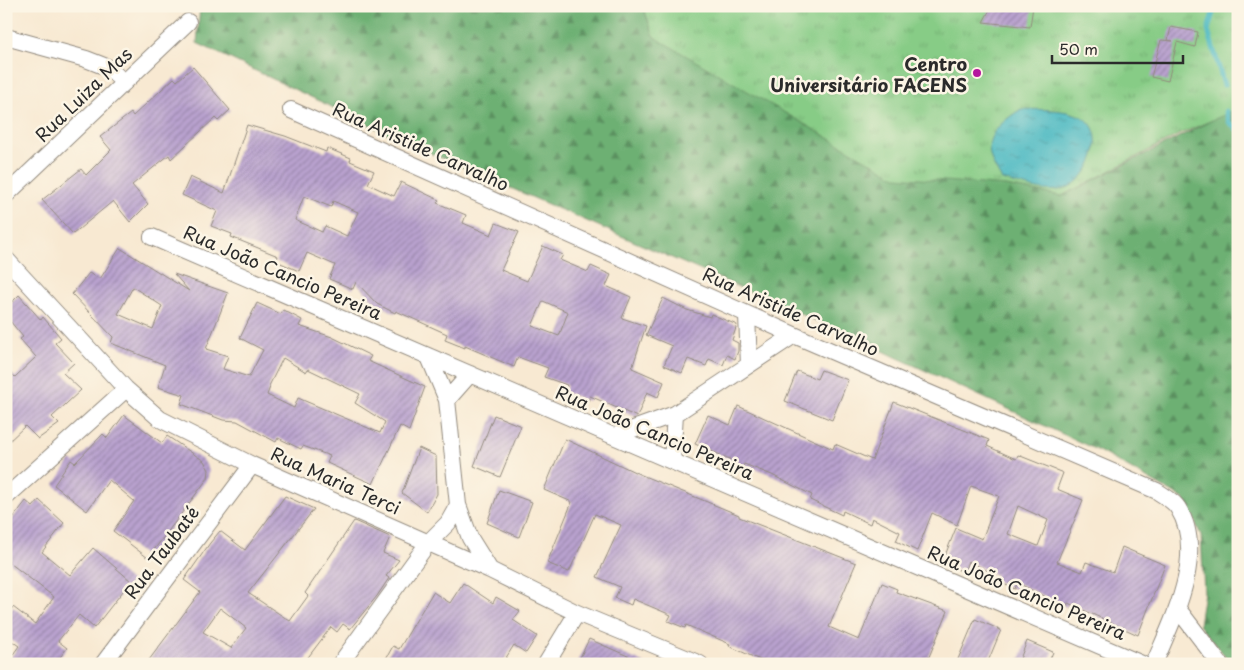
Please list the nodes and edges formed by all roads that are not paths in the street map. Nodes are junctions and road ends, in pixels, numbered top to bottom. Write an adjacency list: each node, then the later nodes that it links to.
1 (188, 22): 3 (street, Rua Luiza Mas)
2 (6, 37): 3 (street)
3 (124, 83): 5 (street, Rua Luiza Mas)
4 (291, 110): 8 (street, Rua Aristide Carvalho)
5 (6, 195)
6 (152, 237): 10 (street, Rua João Cancio Pereira)
7 (6, 259): 13 (street, Rua Maria Terci)
8 (747, 314): 9 (street, Rua Aristide Carvalho); 11 (street)
9 (794, 335): 11 (street); 23 (street, Rua Aristide Carvalho)
10 (429, 357): 12 (street, Rua João Cancio Pereira); 14 (street)
11 (749, 365): 15 (street)
12 (470, 374): 14 (street); 16 (street, Rua João Cancio Pereira)
13 (126, 389): 18 (street, Rua Maria Terci); 19 (street)
14 (447, 400): 20 (street)
15 (675, 414): 16 (street); 17 (street)
16 (614, 436): 17 (street, Rua João Cancio Pereira)
17 (672, 461): 29 (street, Rua João Cancio Pereira)
18 (252, 465): 21 (street, Rua Maria Terci); 25 (street, Rua Taubaté)
19 (6, 497)
20 (458, 505): 21 (street); 22 (street)
21 (428, 543): 22 (street, Rua Maria Terci); 26 (street)
22 (490, 570): 24 (street, Rua Maria Terci)
23 (1178, 609): 30 (street, Rua Aristide Carvalho); 31 (street)
24 (577, 612): 27 (street); 28 (street, Rua Maria Terci)
25 (103, 664)
26 (340, 664)
27 (546, 664)
28 (700, 664)
29 (1142, 664)
30 (1154, 664)
31 (1220, 664)

